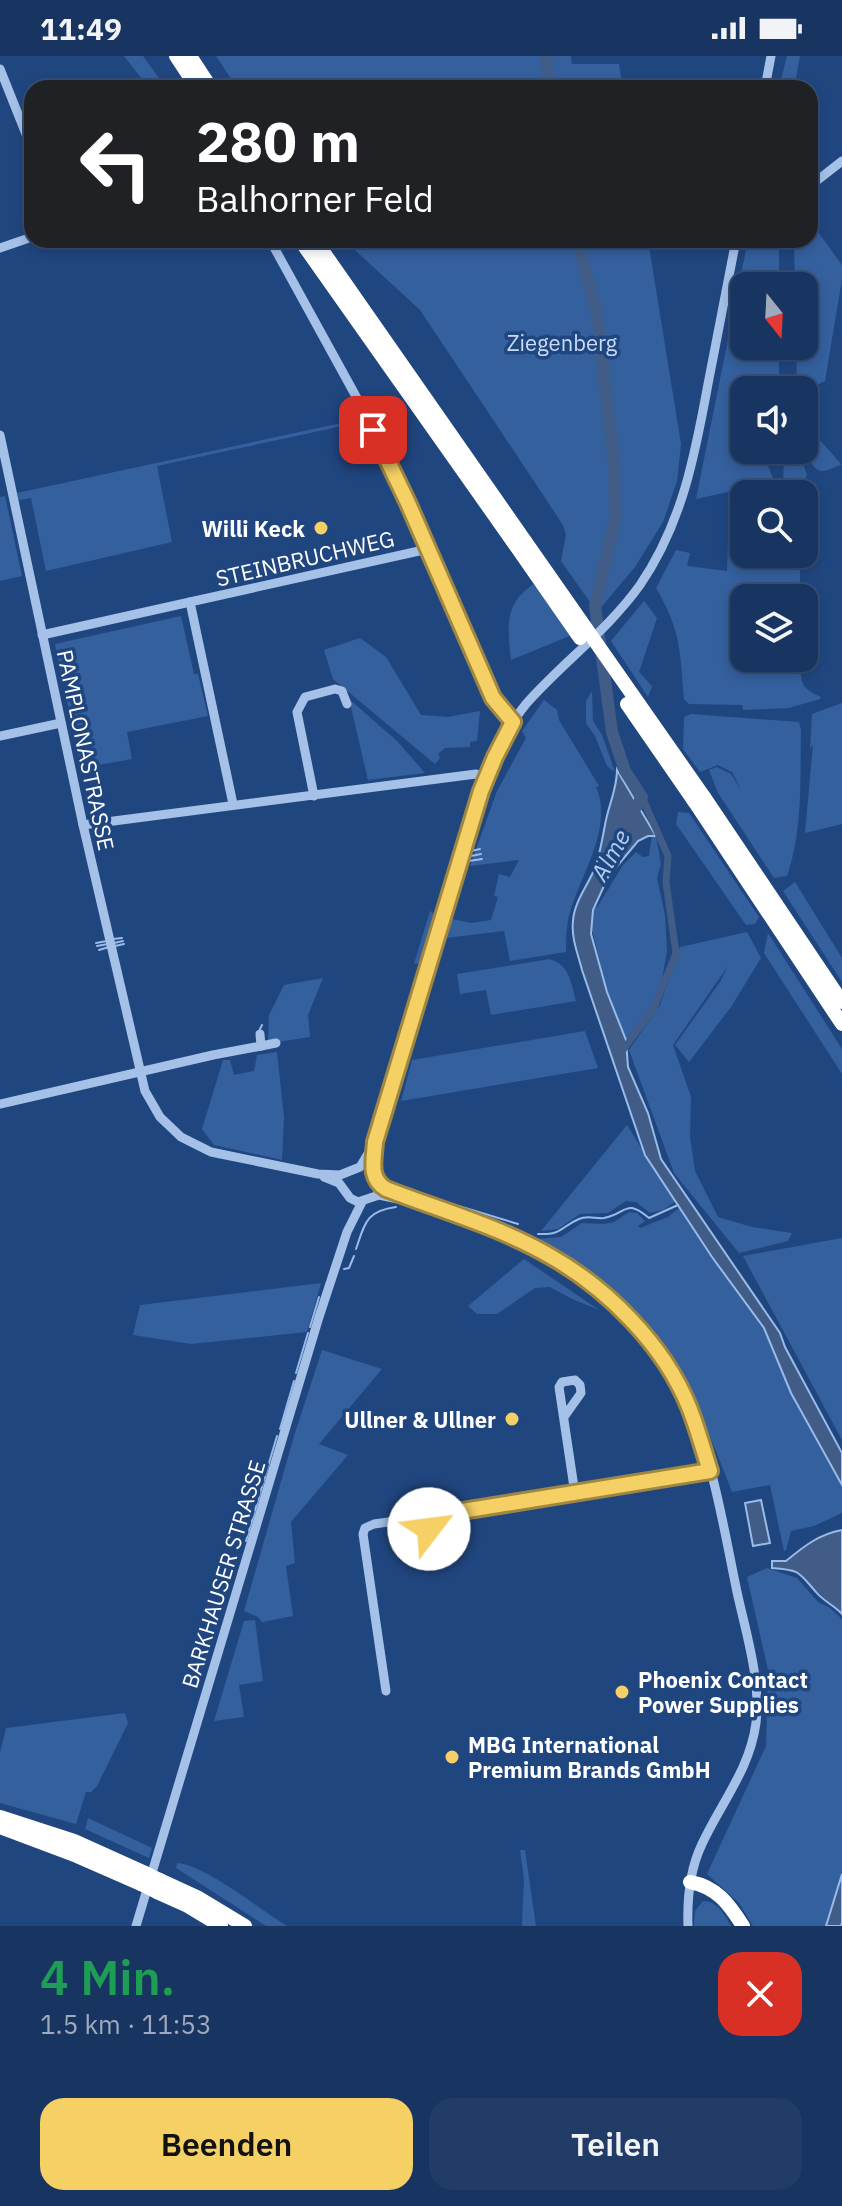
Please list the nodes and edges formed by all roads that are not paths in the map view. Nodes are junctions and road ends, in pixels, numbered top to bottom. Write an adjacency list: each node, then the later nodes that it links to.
1 (176, 56): 5 (highway)
2 (190, 56): 6 (highway)
3 (771, 56): 7 (street)
4 (2, 76): 8 (street)
5 (192, 80)
6 (206, 80)
7 (766, 80)
8 (24, 130)
9 (842, 161): 10 (street)
10 (818, 180)
11 (24, 240): 12 (street)
12 (0, 248)
13 (274, 248): 19 (street)
14 (306, 248): 18 (highway)
15 (320, 248): 18 (highway)
16 (734, 248): 23 (street)
17 (0, 435): 21 (street, PAMPLONASTRASSE)
18 (520, 544): 28 (highway, bridge)
19 (428, 549): 20 (street, STEINBRUCHWEG); 23 (street)
20 (190, 602): 21 (street, STEINBRUCHWEG); 29 (street, STEINBRUCHWEG)
21 (42, 635): 24 (street, PAMPLONASTRASSE)
22 (347, 704): 27 (street)
23 (513, 722): 26 (street)
24 (61, 723): 25 (street); 30 (street, PAMPLONASTRASSE)
25 (0, 736)
26 (486, 777): 27 (street); 38 (street)
27 (314, 796): 29 (street)
28 (699, 799): 31 (highway); 32 (highway)
29 (233, 804): 30 (street)
30 (83, 825): 36 (street, PAMPLONASTRASSE)
31 (842, 1002)
32 (842, 1024)
33 (260, 1034): 35 (street)
34 (276, 1043): 35 (street)
35 (261, 1046): 36 (street)
36 (140, 1071): 37 (street); 40 (street, PAMPLONASTRASSE)
37 (0, 1104)
38 (375, 1142): 39 (street); 41 (street)
39 (353, 1170): 40 (street); 41 (street); 42 (street)
40 (318, 1174): 42 (street)
41 (376, 1179): 43 (street); 44 (street)
42 (347, 1194): 43 (street); 45 (street, BARKHAUSER STRASSE)
43 (367, 1200): 44 (street); 45 (street, BARKHAUSER STRASSE)
44 (432, 1207): 47 (street)
45 (347, 1232): 57 (street, BARKHAUSER STRASSE)
46 (564, 1417): 48 (street)
47 (710, 1471): 48 (street); 55 (street)
48 (575, 1494): 49 (street)
49 (456, 1512): 50 (street); 50 (street)
50 (431, 1516): 51 (street)
51 (386, 1691)
52 (0, 1817): 54 (highway)
53 (0, 1827): 54 (highway)
54 (76, 1849): 56 (highway, bridge)
55 (690, 1882): 62 (street); 63 (highway)
56 (158, 1886): 58 (highway); 59 (highway); 60 (highway); 61 (highway)
57 (136, 1926)
58 (210, 1926)
59 (221, 1926)
60 (234, 1926)
61 (245, 1926)
62 (688, 1926)
63 (743, 1926)

